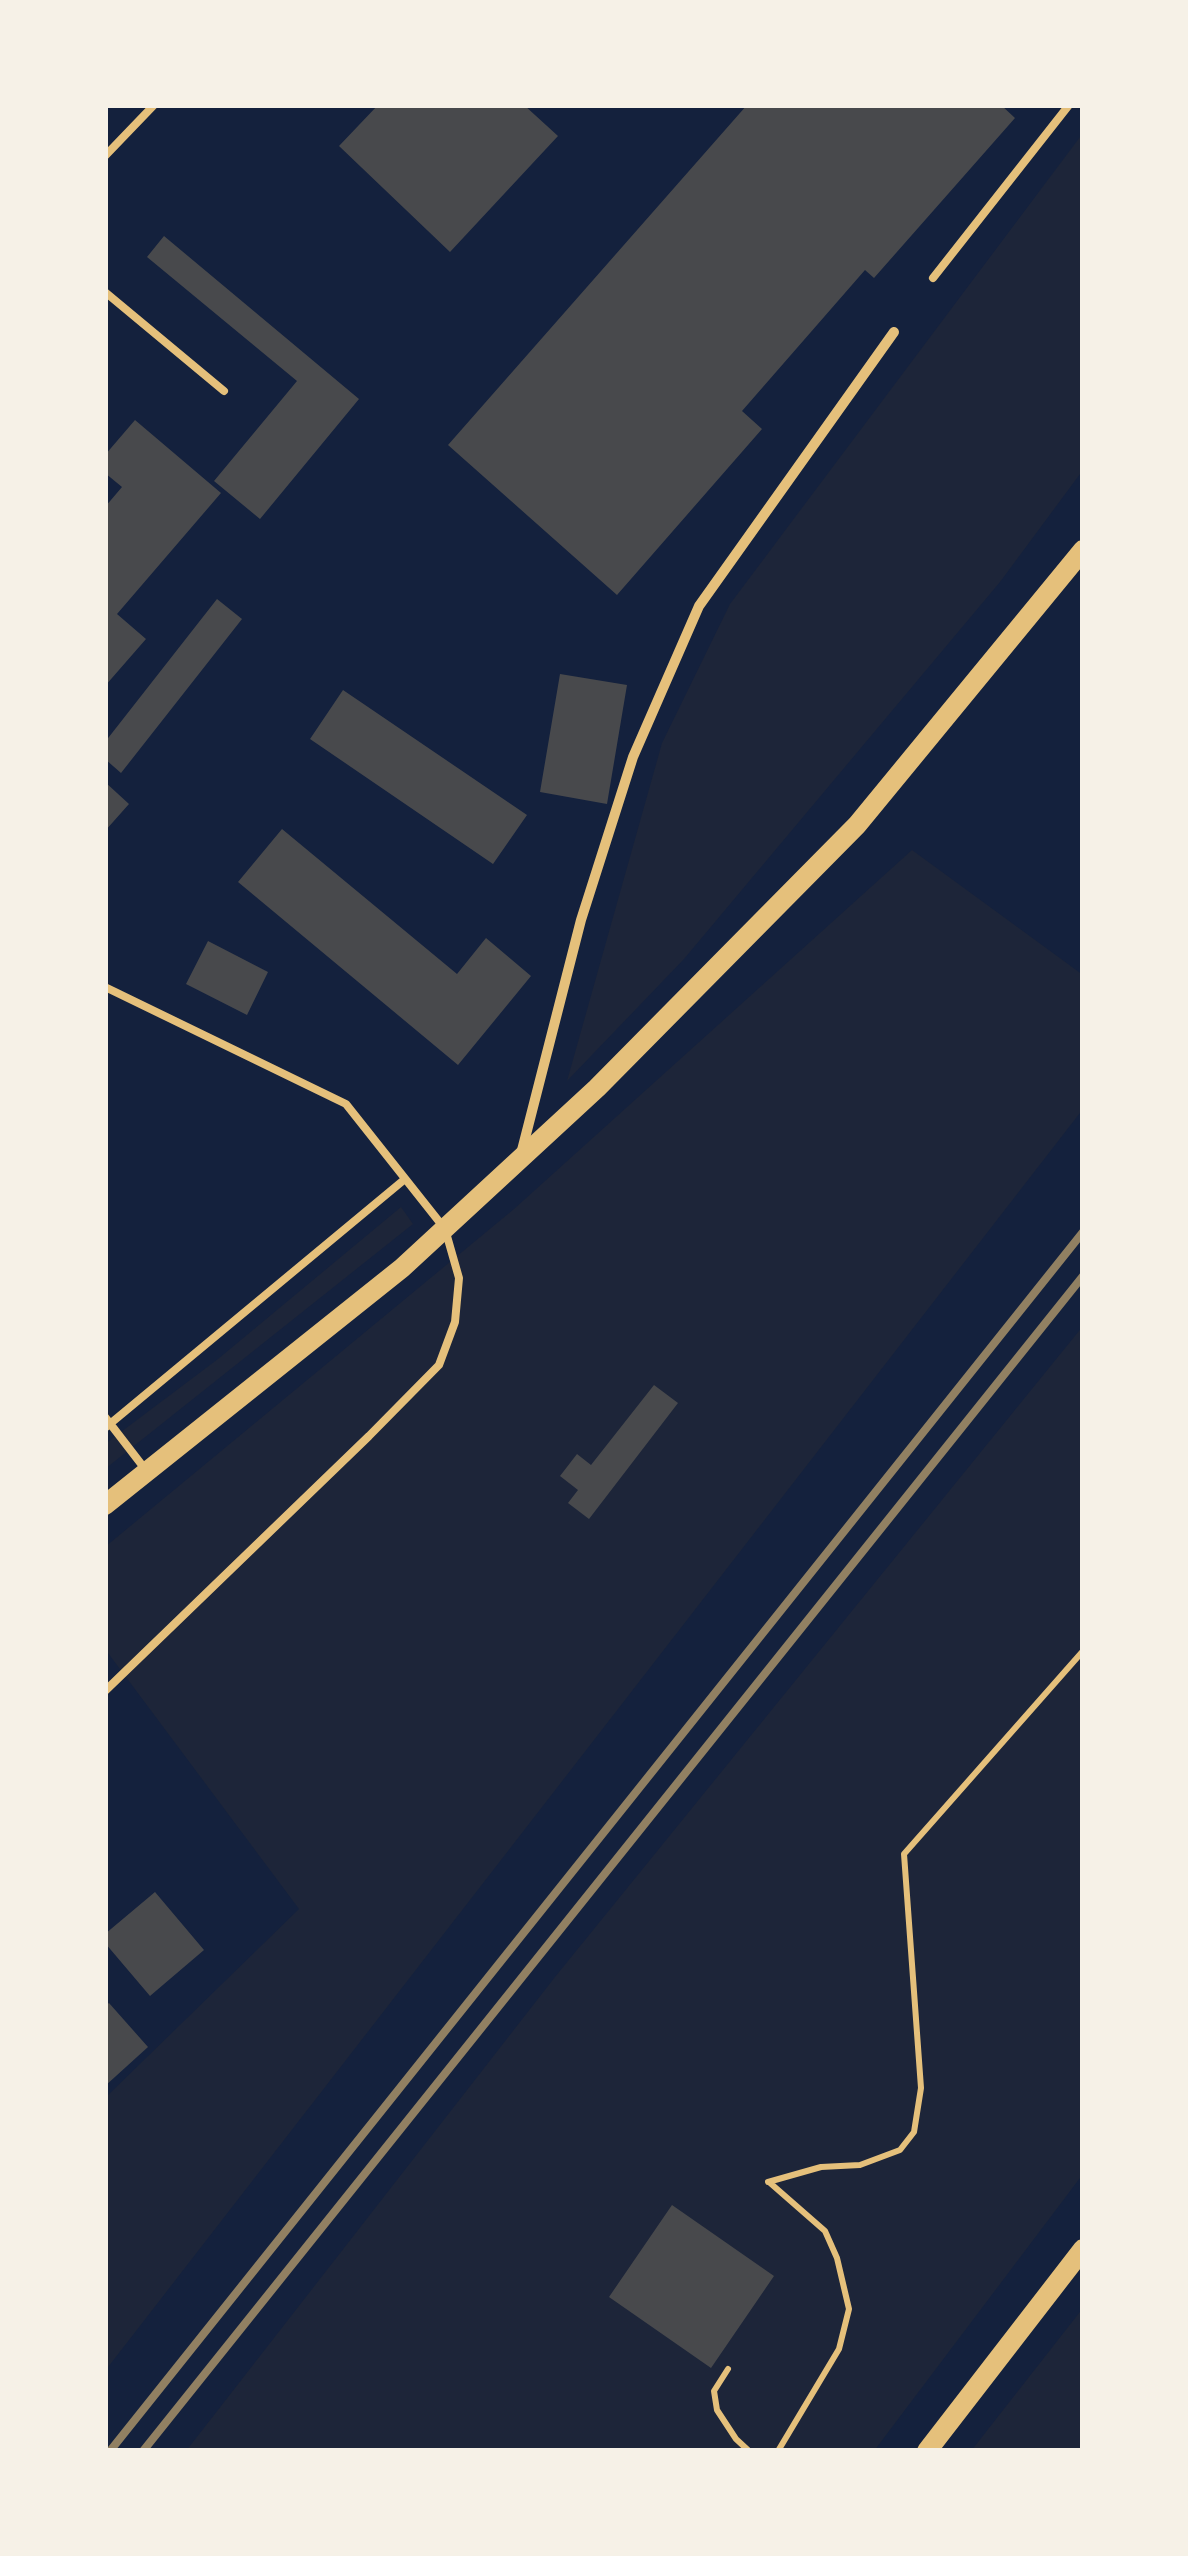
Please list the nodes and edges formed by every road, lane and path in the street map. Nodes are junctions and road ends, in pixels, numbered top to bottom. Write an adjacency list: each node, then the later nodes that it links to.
1 (154, 105): 3 (lane)
2 (1069, 105): 4 (lane)
3 (105, 156)
4 (932, 278)
5 (105, 292): 7 (lane)
6 (894, 332): 10 (street)
7 (224, 391)
8 (1083, 550): 10 (main road)
9 (105, 987): 11 (lane)
10 (519, 1161): 12 (main road)
11 (405, 1179): 12 (lane); 13 (lane)
12 (445, 1229): 14 (main road); 17 (lane)
13 (107, 1423): 14 (lane)
14 (147, 1471): 15 (main road)
15 (105, 1505)
16 (1083, 1651): 21 (path)
17 (105, 1692)
18 (1083, 2248): 22 (main road)
19 (728, 2369): 20 (path)
20 (748, 2451)
21 (778, 2451)
22 (926, 2451)

